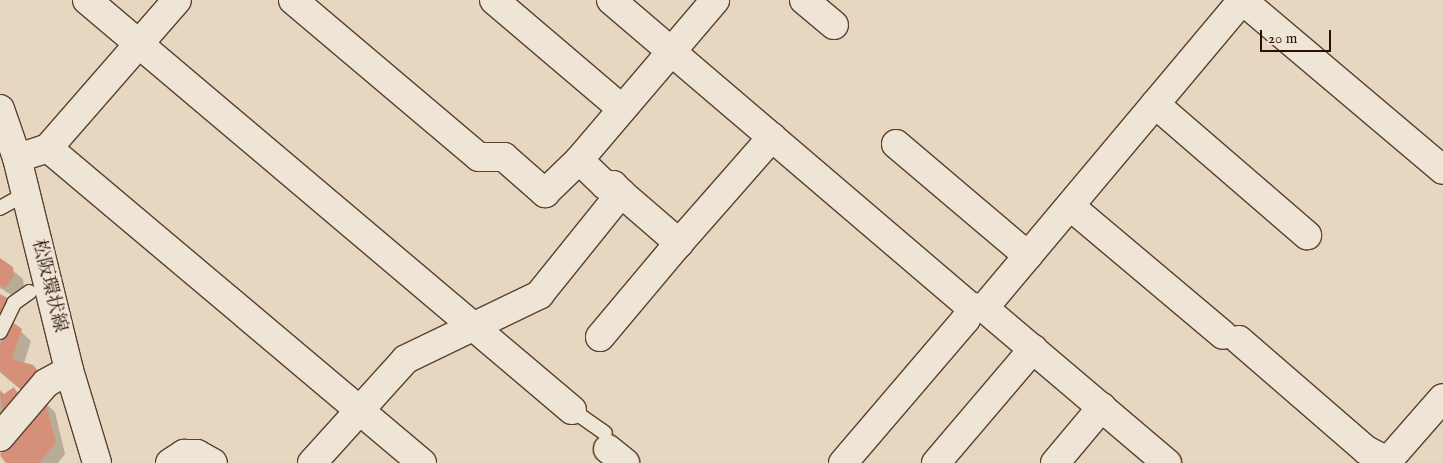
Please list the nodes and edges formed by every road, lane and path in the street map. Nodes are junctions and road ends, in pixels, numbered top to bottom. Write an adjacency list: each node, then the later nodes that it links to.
1 (87, 0): 10 (street)
2 (177, 0): 10 (street)
3 (294, 0): 19 (street)
4 (494, 0): 14 (street)
5 (611, 0): 11 (street)
6 (714, 0): 11 (street)
7 (804, 0): 9 (street)
8 (1242, 0): 12 (street); 20 (street)
9 (834, 25)
10 (139, 45): 17 (street); 30 (street)
11 (672, 51): 14 (street); 15 (street)
12 (1155, 104): 23 (street); 25 (street)
13 (0, 109): 18 (street, 松阪環状線)
14 (622, 109): 19 (street)
15 (772, 137): 26 (street); 29 (street)
16 (896, 144): 27 (street)
17 (48, 148): 18 (street); 37 (street)
18 (17, 158): 22 (street, 松阪環状線)
19 (579, 160): 21 (street)
20 (1443, 170)
21 (621, 193): 26 (street); 30 (street)
22 (25, 194): 24 (lane); 34 (street, 松阪環状線)
23 (1070, 206): 27 (street); 41 (street)
24 (0, 208)
25 (1307, 235)
26 (679, 243): 32 (street)
27 (1028, 256): 29 (street)
28 (30, 292): 31 (lane)
29 (978, 307): 33 (street); 47 (street)
30 (472, 327): 37 (street); 38 (street)
31 (0, 332)
32 (600, 337)
33 (1033, 349): 36 (street); 48 (street)
34 (69, 370): 39 (street); 42 (street, 松阪環状線)
35 (1443, 398): 41 (street)
36 (1102, 407): 49 (street); 50 (street)
37 (358, 409): 45 (street); 46 (street)
38 (572, 410): 40 (lane)
39 (0, 438)
40 (613, 448)
41 (1387, 462)
42 (97, 463)
43 (170, 463): 44 (street)
44 (213, 463)
45 (312, 463)
46 (422, 463)
47 (843, 463)
48 (936, 463)
49 (1055, 463)
50 (1167, 463)

